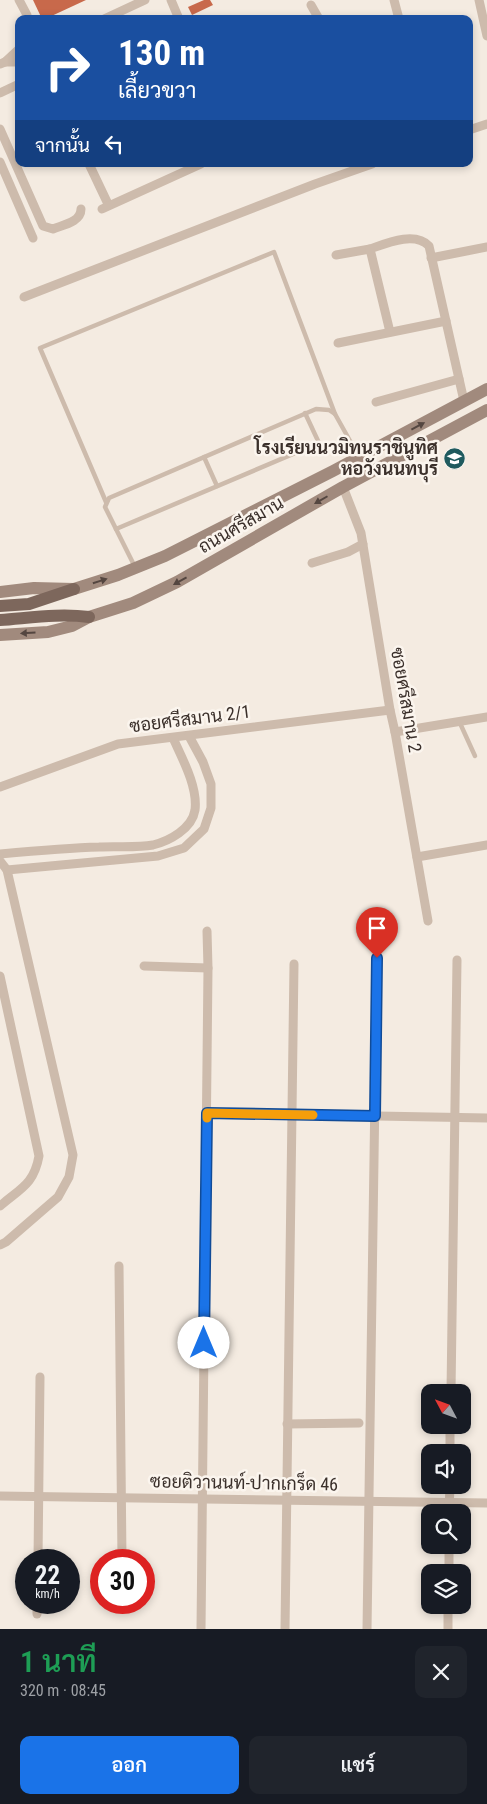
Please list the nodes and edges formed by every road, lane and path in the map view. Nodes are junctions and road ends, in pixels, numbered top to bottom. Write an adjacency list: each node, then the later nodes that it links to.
1 (19, 0): 7 (street)
2 (145, 0): 8 (street)
3 (171, 0): 9 (street)
4 (394, 0): 11 (street)
5 (480, 0): 12 (street)
6 (311, 4): 10 (street)
7 (26, 15)
8 (113, 15)
9 (177, 15)
10 (317, 15)
11 (398, 15)
12 (487, 36)
13 (15, 52): 15 (street)
14 (15, 62): 15 (street)
15 (2, 63)
16 (15, 86): 17 (street)
17 (0, 93)
18 (487, 124): 20 (street)
19 (0, 129): 22 (street)
20 (473, 129)
21 (0, 162): 28 (street)
22 (15, 163)
23 (17, 167): 27 (street)
24 (90, 167): 25 (street)
25 (194, 167)
26 (363, 167): 33 (street)
27 (81, 209)
28 (33, 238)
29 (487, 247): 32 (street)
30 (370, 249): 31 (street); 32 (street); 35 (street)
31 (336, 256)
32 (431, 258): 34 (street)
33 (24, 297)
34 (446, 321): 35 (street); 37 (street)
35 (390, 332): 36 (street)
36 (338, 342)
37 (459, 379): 39 (street); 40 (street)
38 (485, 389): 40 (main road, ถนนศรีสมาน)
39 (376, 402)
40 (464, 402): 45 (main road, ถนนศรีสมาน, one-way to 40)
41 (487, 410): 47 (main road, ถนนศรีสมาน)
42 (305, 413): 43 (lane); 44 (lane); 46 (lane)
43 (335, 414): 45 (lane); 48 (lane)
44 (204, 457): 46 (lane); 48 (lane)
45 (359, 458): 52 (main road, ถนนศรีสมาน)
46 (217, 486): 49 (lane)
47 (343, 487): 50 (street, ซอยศรีสมาน 2); 56 (main road, ถนนศรีสมาน, one-way to 56)
48 (106, 502): 49 (lane)
49 (116, 529): 52 (lane)
50 (363, 544): 51 (street); 59 (street, ซอยศรีสมาน 2)
51 (312, 562)
52 (136, 568): 53 (main road, ถนนศรีสมาน, one-way to 52)
53 (74, 589): 54 (main road, ถนนศรีสมาน); 55 (main road)
54 (0, 592)
55 (0, 606)
56 (89, 617): 57 (main road); 58 (main road, ถนนศรีสมาน, one-way to 58)
57 (0, 620)
58 (0, 635)
59 (390, 710): 62 (street, ซอยศรีสมาน 2); 63 (street, ซอยศรีสมาน 2/1)
60 (487, 717): 61 (street)
61 (459, 721): 62 (street); 65 (lane)
62 (395, 732): 70 (street, ซอยศรีสมาน 2)
63 (189, 736): 64 (street, ซอยศรีสมาน 2/1); 71 (street)
64 (173, 738): 66 (street, ซอยศรีสมาน 2/1); 68 (street)
65 (475, 756)
66 (0, 787)
67 (487, 844): 70 (street)
68 (138, 846): 69 (street); 71 (street)
69 (0, 854)
70 (417, 857): 74 (street, ซอยศรีสมาน 2)
71 (138, 858): 73 (street)
72 (0, 861): 73 (street)
73 (7, 870): 88 (street)
74 (428, 920)
75 (207, 931): 80 (street)
76 (377, 958): 84 (street)
77 (457, 960): 85 (street)
78 (294, 964): 83 (street)
79 (144, 966): 80 (street)
80 (208, 968): 82 (street)
81 (0, 976): 87 (street)
82 (207, 1113): 83 (street); 98 (street)
83 (292, 1114): 84 (street); 93 (street)
84 (375, 1116): 85 (street); 100 (street)
85 (454, 1118): 86 (street); 91 (street)
86 (487, 1118)
87 (0, 1206)
88 (0, 1245)
89 (119, 1266): 97 (street)
90 (40, 1378): 96 (street)
91 (451, 1384)
92 (359, 1423): 93 (street)
93 (287, 1424): 99 (street)
94 (450, 1494): 101 (street)
95 (0, 1496): 96 (street, ซอยติวานนท์-ปากเกร็ด 46)
96 (38, 1496): 97 (street, ซอยติวานนท์-ปากเกร็ด 46); 103 (street)
97 (122, 1498): 98 (street, ซอยติวานนท์-ปากเกร็ด 46); 104 (street)
98 (202, 1499): 99 (street, ซอยติวานนท์-ปากเกร็ด 46); 106 (street)
99 (287, 1500): 100 (street, ซอยติวานนท์-ปากเกร็ด 46); 107 (street)
100 (369, 1501): 101 (street, ซอยติวานนท์-ปากเกร็ด 46); 108 (street)
101 (450, 1502): 102 (street, ซอยติวานนท์-ปากเกร็ด 46)
102 (487, 1503)
103 (38, 1549)
104 (122, 1549)
105 (448, 1614): 109 (street)
106 (201, 1629)
107 (285, 1629)
108 (367, 1629)
109 (448, 1629)

